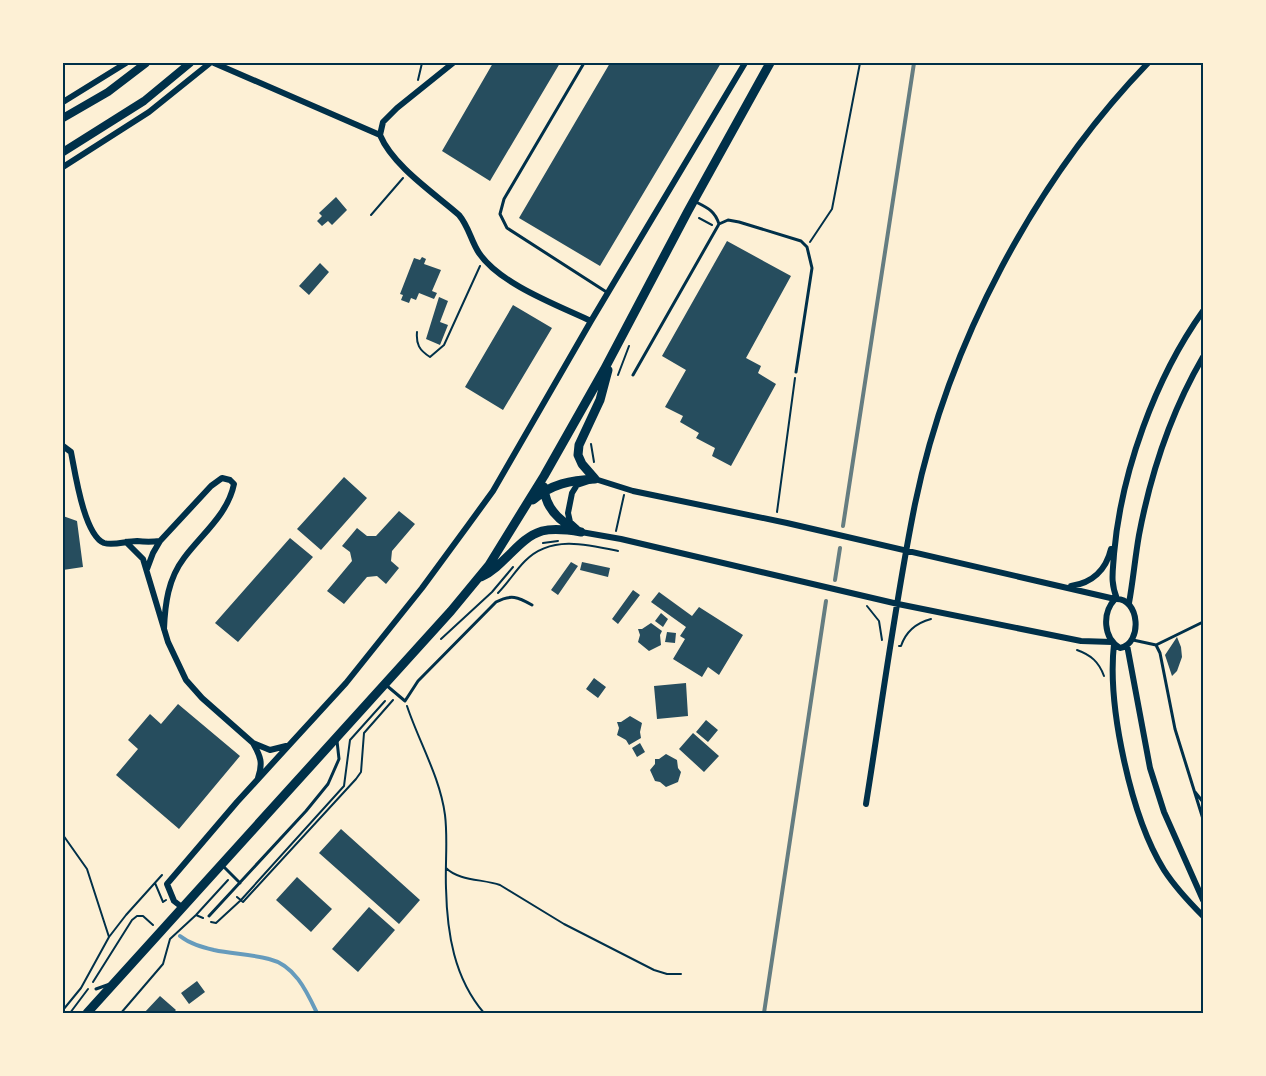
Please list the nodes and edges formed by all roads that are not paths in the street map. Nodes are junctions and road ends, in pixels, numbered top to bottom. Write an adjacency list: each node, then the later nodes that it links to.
1 (126, 63): 10 (street)
2 (146, 63): 11 (street)
3 (190, 63): 13 (street)
4 (212, 63): 12 (street); 14 (street)
5 (453, 63): 12 (street)
6 (584, 63): 17 (lane)
7 (745, 63): 17 (street)
8 (770, 63): 15 (main road)
9 (1148, 63): 33 (street)
10 (63, 102)
11 (63, 118)
12 (380, 135): 19 (street)
13 (63, 152)
14 (63, 166)
15 (693, 201): 16 (lane); 21 (main road)
16 (718, 226): 22 (lane); 23 (lane)
17 (608, 293): 19 (street)
18 (1203, 311): 29 (street)
19 (591, 321): 49 (street)
20 (1203, 357): 38 (street)
21 (610, 358): 25 (main road); 26 (main road)
22 (795, 372)
23 (633, 375)
24 (63, 446): 32 (street)
25 (544, 476): 27 (main road); 28 (main road)
26 (595, 479): 27 (main road); 30 (street); 33 (street)
27 (544, 491): 28 (main road); 30 (main road)
28 (527, 505): 35 (main road)
29 (1116, 531): 36 (street); 37 (street)
30 (581, 532): 35 (main road); 39 (street)
31 (160, 541): 32 (street); 34 (street); 42 (street)
32 (126, 542): 34 (street)
33 (907, 551): 36 (street); 39 (street)
34 (147, 569): 42 (street)
35 (479, 578): 46 (main road)
36 (1067, 587): 37 (street)
37 (1116, 599): 38 (street); 43 (street)
38 (1129, 603): 44 (street)
39 (898, 604): 43 (street); 53 (street)
40 (532, 605): 46 (lane)
41 (1203, 622): 45 (lane)
42 (164, 629): 48 (street)
43 (1113, 643): 44 (street); 60 (street)
44 (1130, 643): 45 (lane); 57 (street)
45 (1156, 645): 51 (lane)
46 (385, 683): 47 (main road)
47 (336, 737): 55 (main road); 56 (lane)
48 (253, 743): 49 (street); 50 (street)
49 (290, 745): 50 (street)
50 (256, 783): 58 (street)
51 (1192, 788): 52 (lane); 54 (lane)
52 (1203, 802)
53 (866, 804)
54 (1203, 819)
55 (221, 864): 56 (lane); 58 (main road)
56 (240, 883): 59 (lane)
57 (1203, 900)
58 (183, 908): 61 (main road)
59 (209, 916)
60 (1203, 916)
61 (117, 981): 62 (lane); 63 (main road)
62 (96, 989)
63 (87, 1013)

